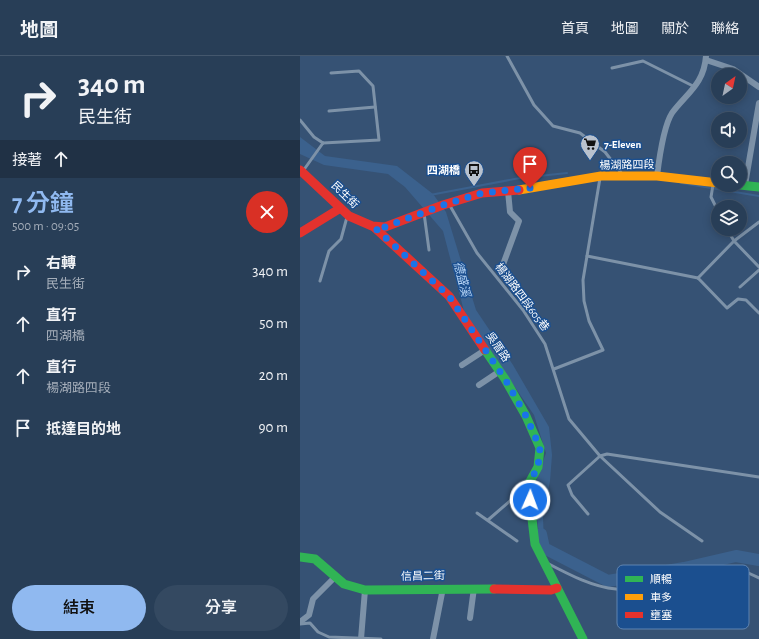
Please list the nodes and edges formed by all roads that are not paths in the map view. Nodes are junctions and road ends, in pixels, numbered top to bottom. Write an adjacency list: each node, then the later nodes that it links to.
1 (507, 56): 16 (lane)
2 (706, 58): 5 (street); 6 (street)
3 (612, 68): 6 (lane)
4 (331, 73): 8 (lane)
5 (759, 86)
6 (695, 87): 15 (street)
7 (759, 103): 12 (street)
8 (375, 107): 9 (lane); 11 (lane)
9 (329, 111)
10 (300, 120): 11 (lane)
11 (323, 143): 13 (lane)
12 (747, 161)
13 (301, 169): 22 (street, 民生街)
14 (601, 176): 16 (street, 楊湖路四段); 20 (street, 楊湖路四段); 31 (lane)
15 (657, 176): 16 (street, 楊湖路四段); 17 (street, 楊湖路四段)
16 (624, 177)
17 (711, 182)
18 (747, 186): 19 (street)
19 (759, 187)
20 (508, 191): 21 (street, 楊湖路四段); 33 (street)
21 (446, 204): 23 (street); 41 (lane, 楊湖路四段605巷)
22 (339, 209): 24 (street, 民生街); 27 (street)
23 (424, 212): 26 (street); 30 (lane)
24 (348, 216): 26 (street, 民生街); 36 (lane)
25 (759, 222): 29 (lane)
26 (375, 228): 39 (street, 吳厝路)
27 (300, 234)
28 (731, 236): 29 (lane)
29 (734, 241): 32 (lane); 35 (lane)
30 (429, 250)
31 (587, 256): 35 (lane); 41 (lane)
32 (759, 267)
33 (501, 270)
34 (759, 270): 37 (lane)
35 (698, 278): 38 (lane)
36 (320, 281)
37 (740, 287)
38 (759, 313)
39 (486, 350): 40 (street); 42 (street, 吳厝路)
40 (462, 365)
41 (554, 368): 44 (lane, 楊湖路四段605巷)
42 (500, 371): 43 (street); 46 (street, 吳厝路)
43 (479, 385)
44 (600, 456): 45 (lane); 48 (lane); 51 (lane, 楊湖路四段605巷)
45 (759, 478)
46 (528, 485): 49 (lane); 53 (street)
47 (477, 513): 49 (lane)
48 (588, 514)
49 (488, 520): 50 (lane)
50 (517, 540)
51 (702, 541)
52 (300, 557): 55 (street, 信昌二街)
53 (542, 560): 59 (street); 60 (lane)
54 (749, 573): 56 (lane)
55 (335, 577): 61 (street, 信昌二街); 63 (street)
56 (759, 578)
57 (443, 588): 58 (street, 信昌二街); 61 (street, 信昌二街); 66 (street)
58 (474, 588): 59 (street, 信昌二街); 62 (street)
59 (558, 588): 67 (street)
60 (617, 589)
61 (365, 590): 64 (street)
62 (470, 618)
63 (300, 623): 64 (lane)
64 (361, 638): 65 (lane)
65 (381, 639)
66 (433, 639)
67 (583, 639)

